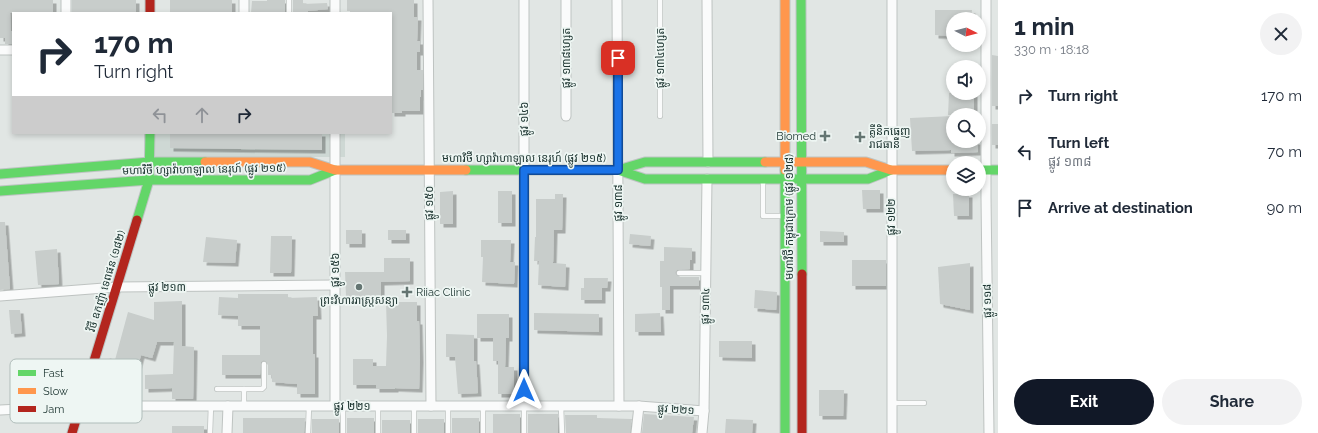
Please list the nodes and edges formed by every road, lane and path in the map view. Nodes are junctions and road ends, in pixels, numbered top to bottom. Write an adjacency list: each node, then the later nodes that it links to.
1 (66, 0): 16 (street)
2 (150, 0): 17 (main road)
3 (244, 0): 18 (street)
4 (289, 0): 19 (lane)
5 (335, 0): 20 (street)
6 (428, 0): 33 (street, ផ្លូវ ១៥០)
7 (524, 0): 34 (street, ផ្លូវ ១៤៦)
8 (566, 0): 23 (street, ផ្លូវ ១៣៨ហ្សេត)
9 (617, 0): 35 (street, ផ្លូវ ១៣៨)
10 (660, 0): 24 (lane, ផ្លូវ ១៣៤ហ្សេត)
11 (707, 0): 29 (street)
12 (785, 0): 30 (main road, មហាវិថី កម្ពុជាក្រោម (ផ្លូវ ១២៨))
13 (801, 0): 31 (main road, មហាវិថី កម្ពុជាក្រោម (ផ្លូវ ១២៨))
14 (892, 0): 36 (street, ផ្លូវ ១២២)
15 (986, 0): 27 (street, ផ្លូវ ១១៨)
16 (66, 12)
17 (150, 12)
18 (244, 12)
19 (289, 12)
20 (335, 12)
21 (0, 50): 22 (street)
22 (12, 50)
23 (566, 116)
24 (660, 116)
25 (150, 134): 28 (main road, វិថី ឧកញ៉ា ទេពផន (១៨២))
26 (335, 134): 32 (street, ផ្លូវ ១៥៦)
27 (983, 156)
28 (150, 162): 32 (main road, មហាវិថី ហ្សាវ៉ាហាឡាល នេរុហ៍ (ផ្លូវ ២១៥)); 40 (main road, មហាវិថី ហ្សាវ៉ាហាឡាល នេរុហ៍ (ផ្លូវ ២១៥)); 44 (main road, វិថី ឧកញ៉ា ទេពផន (១៨២))
29 (708, 162): 30 (main road, មហាវិថី ហ្សាវ៉ាហាឡាល នេរុហ៍ (ផ្លូវ ២១៥)); 35 (main road, មហាវិថី ហ្សាវ៉ាហាឡាល នេរុហ៍ (ផ្លូវ ២១៥))
30 (785, 162): 31 (main road, មហាវិថី ហ្សាវ៉ាហាឡាល នេរុហ៍ (ផ្លូវ ២១៥)); 42 (main road, មហាវិថី កម្ពុជាក្រោម (ផ្លូវ ១២៨))
31 (801, 162): 36 (main road, មហាវិថី ហ្សាវ៉ាហាឡាល នេរុហ៍ (ផ្លូវ ២១៥)); 43 (main road, មហាវិថី កម្ពុជាក្រោម (ផ្លូវ ១២៨))
32 (335, 170): 33 (main road, មហាវិថី ហ្សាវ៉ាហាឡាល នេរុហ៍ (ផ្លូវ ២១៥)); 44 (main road, មហាវិថី ហ្សាវ៉ាហាឡាល នេរុហ៍ (ផ្លូវ ២១៥)); 51 (street, ផ្លូវ ១៥៦)
33 (429, 170): 34 (main road, មហាវិថី ហ្សាវ៉ាហាឡាល នេរុហ៍ (ផ្លូវ ២១៥)); 68 (street, ផ្លូវ ១៥០)
34 (524, 170): 35 (main road, មហាវិថី ហ្សាវ៉ាហាឡាល នេរុហ៍ (ផ្លូវ ២១៥)); 71 (street, ផ្លូវ ១៤៦)
35 (618, 170): 45 (main road, មហាវិថី ហ្សាវ៉ាហាឡាល នេរុហ៍ (ផ្លូវ ២១៥)); 73 (street, ផ្លូវ ១៣៨)
36 (891, 170): 37 (main road, មហាវិថី ហ្សាវ៉ាហាឡាល នេរុហ៍ (ផ្លូវ ២១៥)); 43 (main road, មហាវិថី ហ្សាវ៉ាហាឡាល នេរុហ៍ (ផ្លូវ ២១៥)); 58 (street, ផ្លូវ ១២២)
37 (946, 170)
38 (986, 170): 39 (main road)
39 (998, 170)
40 (0, 174)
41 (763, 179): 42 (main road, មហាវិថី ហ្សាវ៉ាហាឡាល នេរុហ៍ (ផ្លូវ ២១៥)); 45 (main road, មហាវិថី ហ្សាវ៉ាហាឡាល នេរុហ៍ (ផ្លូវ ២១៥)); 48 (lane)
42 (785, 179): 43 (main road, មហាវិថី ហ្សាវ៉ាហាឡាល នេរុហ៍ (ផ្លូវ ២១៥)); 48 (main road, មហាវិថី កម្ពុជាក្រោម (ផ្លូវ ១២៨))
43 (801, 179): 78 (main road, មហាវិថី កម្ពុជាក្រោម (ផ្លូវ ១២៨))
44 (149, 180): 46 (main road, មហាវិថី ហ្សាវ៉ាហាឡាល នេរុហ៍ (ផ្លូវ ២១៥)); 52 (main road, វិថី ឧកញ៉ា ទេពផន (១៨២))
45 (707, 180): 49 (street, ផ្លូវ ១៣៤)
46 (0, 191)
47 (984, 196): 97 (street, ផ្លូវ ១១៨)
48 (785, 216): 79 (main road, មហាវិថី កម្ពុជាក្រោម (ផ្លូវ ១២៨))
49 (706, 273): 50 (lane); 77 (street, ផ្លូវ ១៣៤)
50 (679, 274)
51 (335, 285): 52 (street, ផ្លូវ ២១៣); 65 (street, ផ្លូវ ១៥៦)
52 (117, 287): 53 (street, ផ្លូវ ២១៣); 54 (main road, វិថី ឧកញ៉ា ទេពផន (១៨២))
53 (0, 296)
54 (95, 359)
55 (264, 364): 57 (lane)
56 (218, 389): 57 (lane)
57 (244, 389): 63 (lane)
58 (892, 403): 59 (lane); 96 (street, ផ្លូវ ១២២)
59 (924, 403)
60 (211, 405): 61 (street, ផ្លូវ ២២១); 62 (street, ផ្លូវ ២២១); 82 (lane)
61 (142, 406)
62 (228, 406): 63 (street, ផ្លូវ ២២១); 83 (street)
63 (244, 406): 64 (street, ផ្លូវ ២២១)
64 (309, 406): 65 (street, ផ្លូវ ២២១); 84 (lane)
65 (339, 406): 66 (street, ផ្លូវ ២២១); 85 (lane)
66 (378, 406): 67 (street, ផ្លូវ ២២១); 86 (lane)
67 (414, 406): 68 (street, ផ្លូវ ២២១); 87 (lane)
68 (431, 406): 69 (street, ផ្លូវ ២២១)
69 (448, 406): 70 (street, ផ្លូវ ២២១); 88 (lane)
70 (483, 406): 71 (street, ផ្លូវ ២២១); 89 (lane)
71 (524, 406): 72 (street, ផ្លូវ ២២១); 90 (lane)
72 (561, 406): 73 (street, ផ្លូវ ២២១); 91 (lane)
73 (619, 406): 74 (street, ផ្លូវ ២២១)
74 (639, 406): 77 (street, ផ្លូវ ២២១); 92 (street)
75 (0, 410): 76 (street, ផ្លូវ ២២១)
76 (10, 410)
77 (704, 411): 93 (street, ផ្លូវ ១៣៤)
78 (802, 412): 79 (main road); 95 (main road, មហាវិថី កម្ពុជាក្រោម (ផ្លូវ ១២៨))
79 (785, 413): 94 (main road, មហាវិថី កម្ពុជាក្រោម (ផ្លូវ ១២៨))
80 (75, 423): 81 (main road, វិថី ឧកញ៉ា ទេពផន (១៨២))
81 (72, 433)
82 (210, 433)
83 (227, 433)
84 (308, 433)
85 (344, 433)
86 (378, 433)
87 (414, 433)
88 (448, 433)
89 (483, 433)
90 (524, 433)
91 (562, 433)
92 (636, 433)
93 (702, 433)
94 (785, 433)
95 (802, 433)
96 (892, 433)
97 (989, 433)

